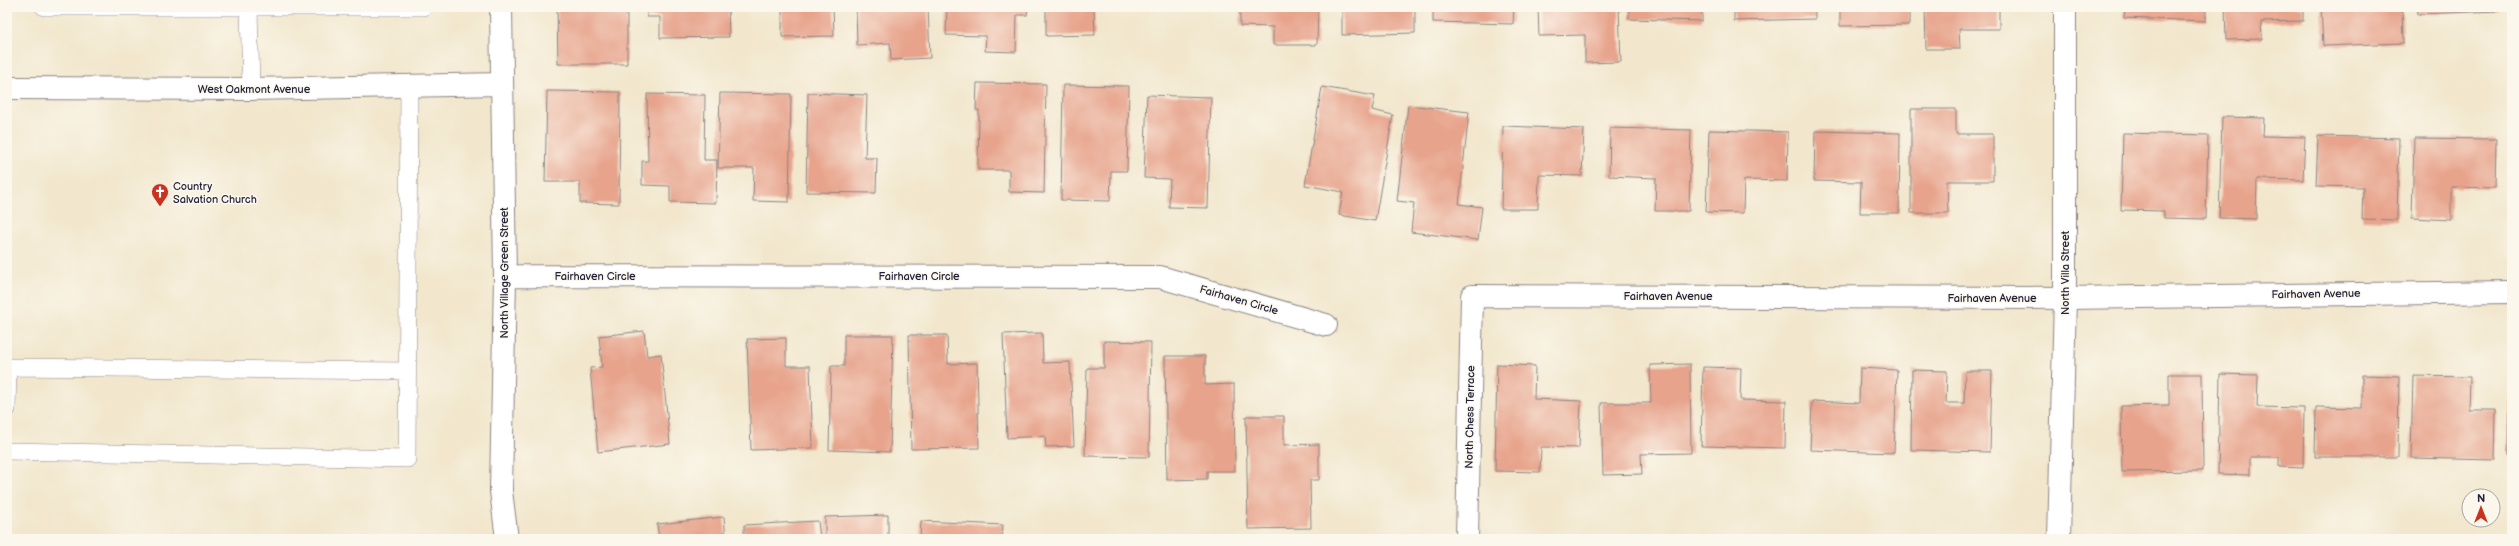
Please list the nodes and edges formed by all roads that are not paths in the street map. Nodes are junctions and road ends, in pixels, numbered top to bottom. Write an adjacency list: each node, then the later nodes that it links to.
1 (44, 7): 5 (lane)
2 (424, 7): 5 (lane)
3 (501, 7): 6 (street, North Village Green Street)
4 (2066, 7): 13 (street, North Villa Street)
5 (249, 8): 9 (lane)
6 (502, 84): 7 (street, West Oakmont Avenue); 10 (street, North Village Green Street)
7 (409, 86): 9 (street, West Oakmont Avenue); 15 (lane)
8 (7, 88): 9 (street, West Oakmont Avenue)
9 (251, 90)
10 (505, 276): 14 (street, Fairhaven Circle); 18 (street, North Village Green Street)
11 (2512, 292): 13 (street, Fairhaven Avenue)
12 (1472, 296): 13 (street, Fairhaven Avenue); 19 (street, North Chess Terrace)
13 (2066, 298): 20 (street, North Villa Street)
14 (1326, 325)
15 (408, 371): 16 (lane); 17 (lane)
16 (7, 409)
17 (7, 451)
18 (508, 539)
19 (1467, 539)
20 (2059, 539)

